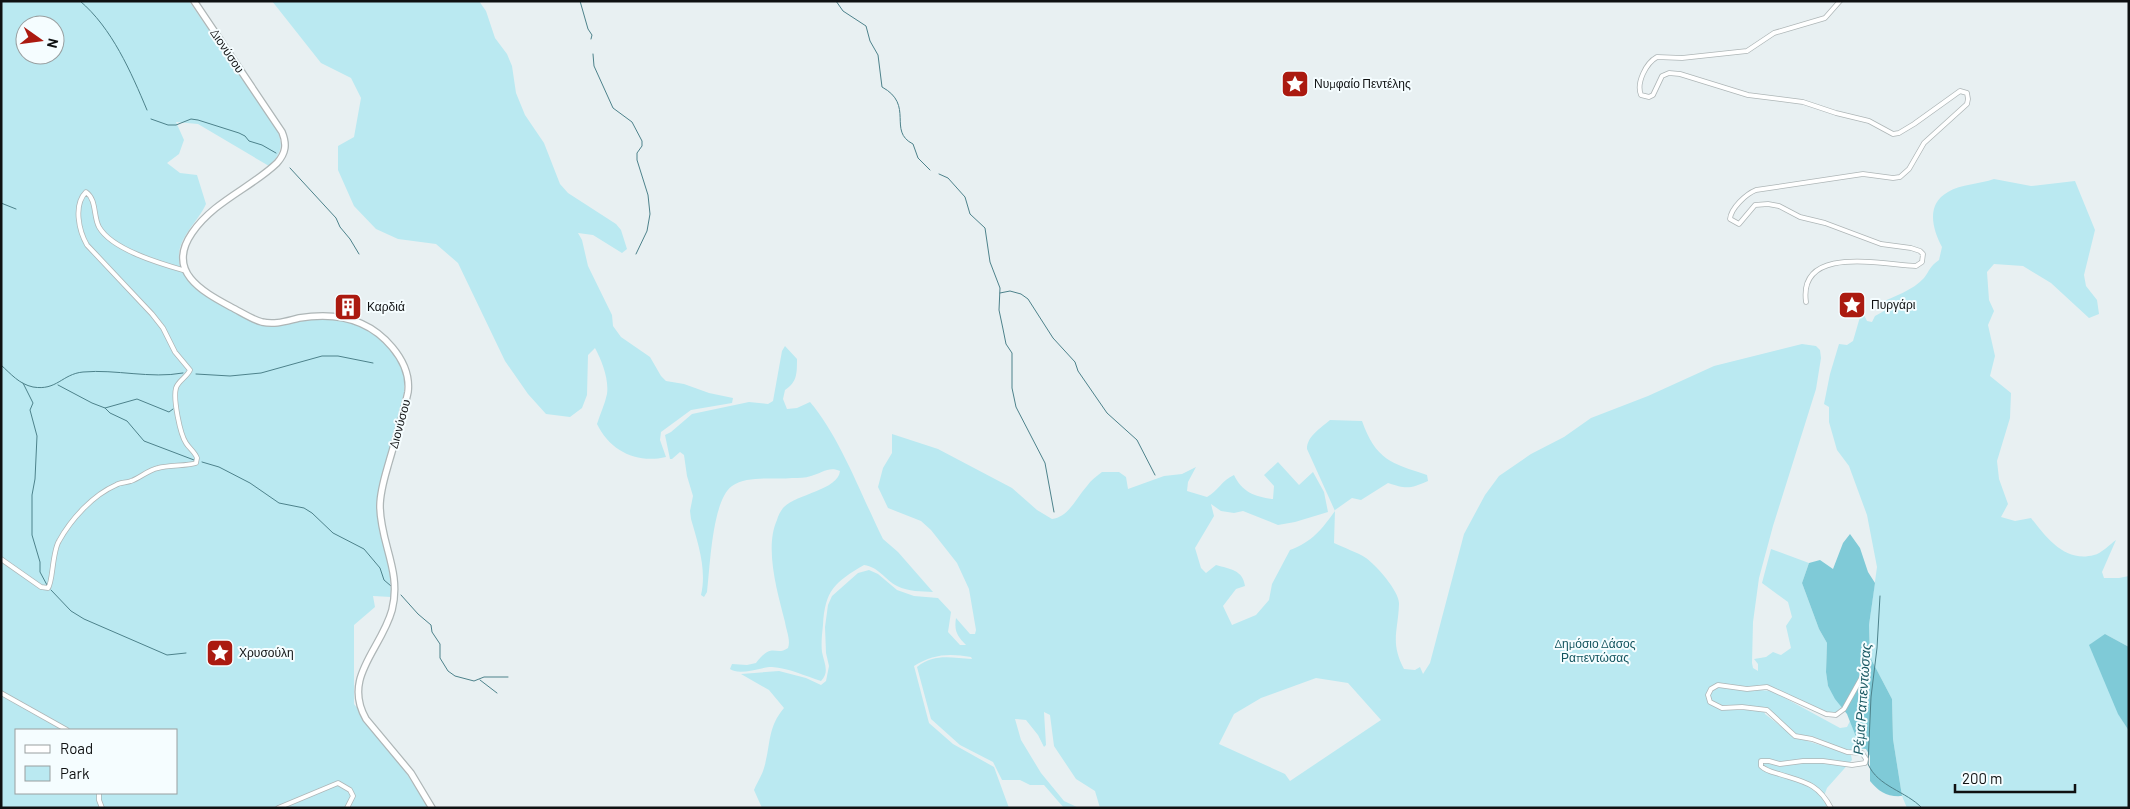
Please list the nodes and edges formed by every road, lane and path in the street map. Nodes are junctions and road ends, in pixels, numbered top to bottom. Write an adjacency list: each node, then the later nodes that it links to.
1 (194, 1): 3 (main road, Διονύσου)
2 (1840, 1): 4 (street)
3 (186, 271): 5 (street); 13 (main road, Διονύσου)
4 (1806, 302)
5 (1, 559)
6 (1868, 666): 14 (street)
7 (1, 693): 8 (street)
8 (65, 729)
9 (99, 794): 10 (street)
10 (102, 808)
11 (278, 808): 12 (street)
12 (347, 808)
13 (432, 808)
14 (1831, 808)

